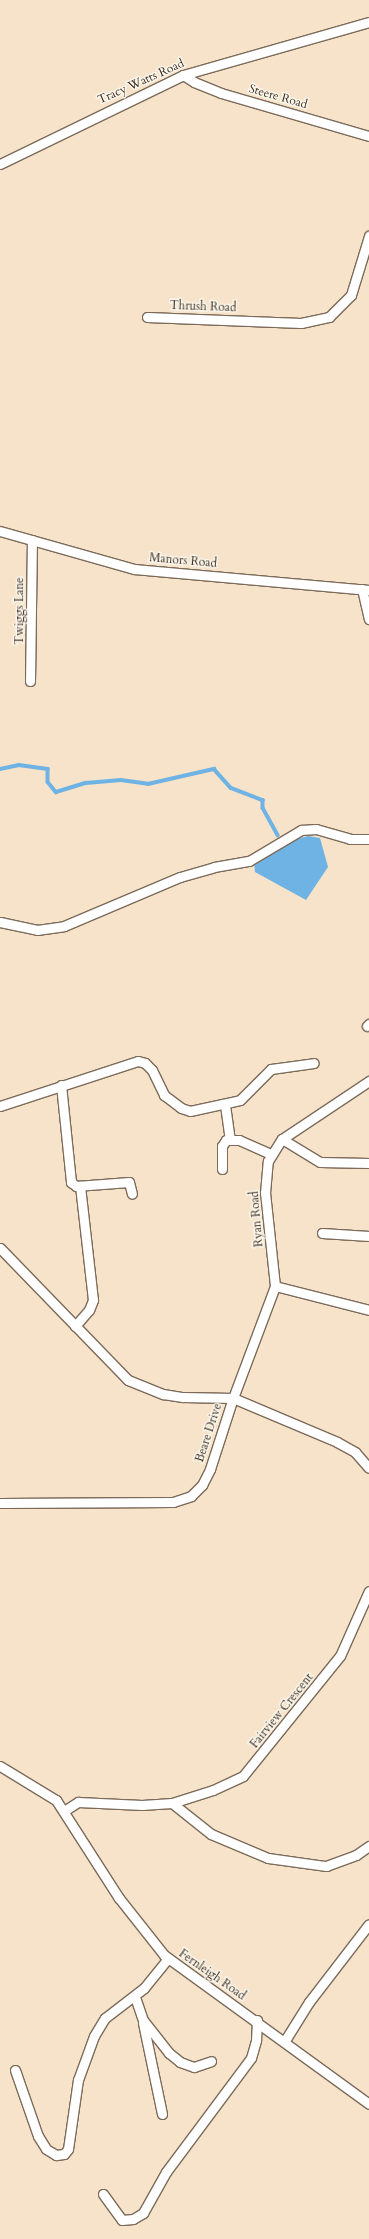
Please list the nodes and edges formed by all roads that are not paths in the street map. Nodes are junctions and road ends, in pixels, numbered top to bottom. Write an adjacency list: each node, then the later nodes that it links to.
1 (369, 22): 2 (street, Tracy Watts Road)
2 (183, 75): 3 (street, Steere Road); 4 (street, Tracy Watts Road)
3 (369, 136)
4 (0, 164)
5 (369, 236): 6 (street, Thrush Road)
6 (147, 316)
7 (0, 531): 8 (street, Manors Road)
8 (32, 540): 9 (street, Manors Road); 11 (street, Twiggs Lane)
9 (366, 589): 10 (street)
10 (369, 619)
11 (30, 681)
12 (369, 839): 13 (street)
13 (0, 922)
14 (314, 1063): 17 (street)
15 (369, 1081): 20 (street, Ryan Road)
16 (61, 1085): 17 (street); 18 (street); 24 (street)
17 (226, 1105): 19 (street)
18 (0, 1106)
19 (230, 1139): 21 (street); 23 (street)
20 (282, 1139): 21 (street, Ryan Road); 22 (street)
21 (271, 1154): 29 (street, Ryan Road)
22 (369, 1163)
23 (222, 1169)
24 (80, 1186): 25 (street); 31 (street)
25 (132, 1194)
26 (322, 1233): 27 (street)
27 (369, 1236)
28 (0, 1248): 31 (street, Beare Drive)
29 (275, 1286): 30 (street); 32 (street, Ryan Road)
30 (369, 1310)
31 (75, 1326): 32 (street, Beare Drive)
32 (233, 1398): 33 (street); 34 (street, Beare Drive)
33 (369, 1468)
34 (0, 1503)
35 (369, 1591): 37 (street, Fairview Crescent)
36 (0, 1766): 38 (street, Fernleigh Road)
37 (172, 1803): 38 (street, Fairview Crescent); 39 (street)
38 (64, 1811): 41 (street, Fernleigh Road)
39 (369, 1846)
40 (369, 1924): 45 (street)
41 (168, 1958): 42 (street); 44 (street, Fernleigh Road)
42 (135, 1997): 43 (street); 47 (street)
43 (143, 2020): 46 (street); 49 (street)
44 (257, 2020): 45 (street, Fernleigh Road); 50 (street)
45 (284, 2042): 48 (street, Fernleigh Road)
46 (211, 2061)
47 (16, 2070)
48 (369, 2104)
49 (162, 2114)
50 (103, 2194)

